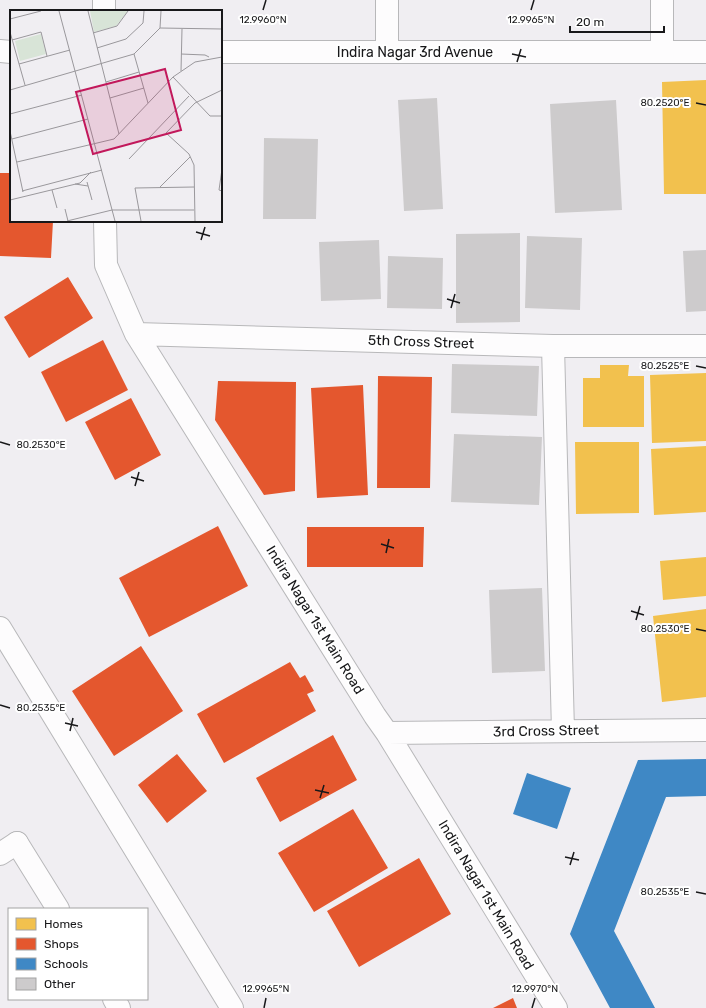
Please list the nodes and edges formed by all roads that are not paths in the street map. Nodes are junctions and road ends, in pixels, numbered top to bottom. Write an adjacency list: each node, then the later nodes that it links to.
1 (387, 0): 4 (street)
2 (662, 0): 5 (street)
3 (222, 52): 4 (street, Indira Nagar 3rd Avenue)
4 (387, 52): 5 (street, Indira Nagar 3rd Avenue)
5 (662, 52): 6 (street, Indira Nagar 3rd Avenue)
6 (706, 52)
7 (105, 222): 8 (street, Indira Nagar 1st Main Road)
8 (136, 334): 9 (street, 5th Cross Street); 14 (street, Indira Nagar 1st Main Road)
9 (553, 346): 10 (street, 5th Cross Street); 13 (street)
10 (706, 346)
11 (0, 628): 17 (street)
12 (706, 730): 13 (street, 3rd Cross Street)
13 (563, 731): 14 (street, 3rd Cross Street)
14 (387, 733): 18 (street, Indira Nagar 1st Main Road)
15 (8, 849): 16 (street)
16 (57, 908)
17 (232, 1008)
18 (556, 1008)

